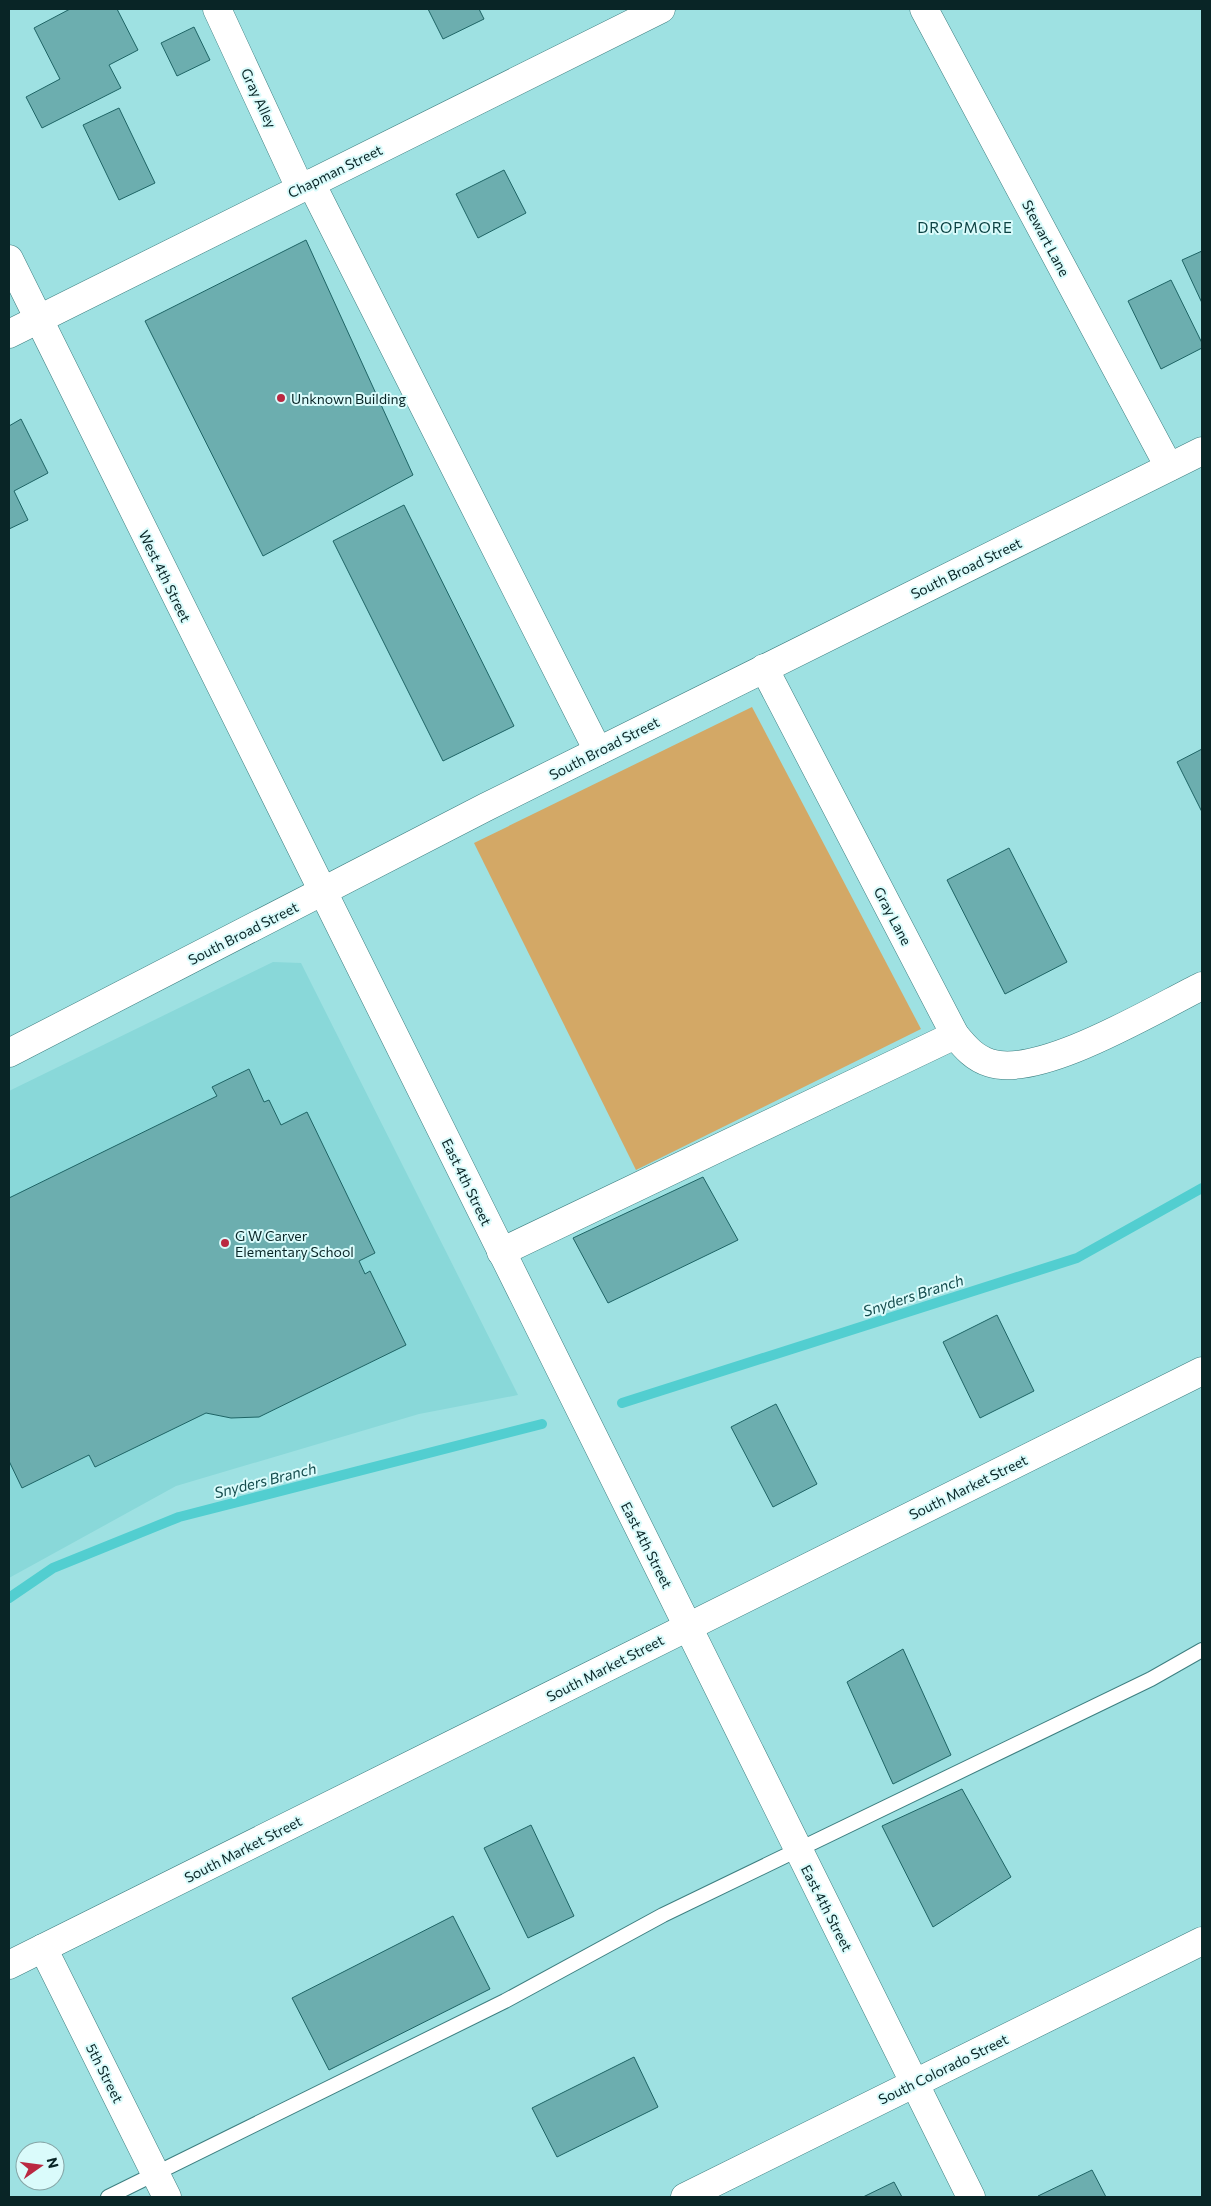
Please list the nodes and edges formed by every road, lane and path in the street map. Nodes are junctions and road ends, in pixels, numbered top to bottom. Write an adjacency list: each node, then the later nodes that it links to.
1 (217, 9): 4 (street, Gray Alley)
2 (661, 9): 4 (street, Chapman Street)
3 (924, 9): 9 (street, Stewart Lane)
4 (305, 185): 6 (street, Chapman Street); 11 (street, Gray Alley)
5 (9, 259): 6 (street, West 4th Street)
6 (39, 318): 7 (street, Chapman Street); 12 (street, West 4th Street)
7 (9, 334)
8 (1202, 450): 9 (street, South Broad Street)
9 (1169, 467): 10 (street, South Broad Street)
10 (764, 668): 11 (street, South Broad Street); 14 (street, Gray Lane)
11 (598, 751): 12 (street, South Broad Street)
12 (324, 892): 15 (street, South Broad Street); 16 (street, East 4th Street)
13 (1202, 986): 14 (street, Gray Lane)
14 (955, 1035): 16 (street)
15 (10, 1048)
16 (501, 1252): 18 (street, East 4th Street)
17 (1202, 1371): 18 (street, South Market Street)
18 (688, 1626): 20 (street, East 4th Street); 22 (street, South Market Street)
19 (1202, 1650): 20 (lane)
20 (798, 1850): 24 (street, East 4th Street); 25 (lane)
21 (1202, 1941): 24 (street, South Colorado Street)
22 (43, 1948): 23 (street, South Market Street); 25 (street, 5th Street)
23 (9, 1965)
24 (915, 2083): 27 (street, South Colorado Street); 28 (street, East 4th Street)
25 (162, 2186): 26 (lane)
26 (108, 2197)
27 (685, 2197)
28 (971, 2197)

